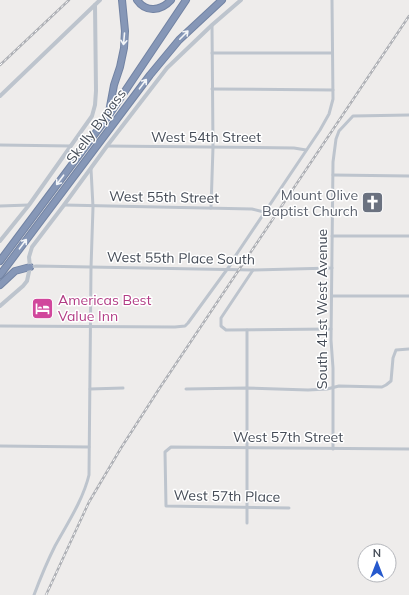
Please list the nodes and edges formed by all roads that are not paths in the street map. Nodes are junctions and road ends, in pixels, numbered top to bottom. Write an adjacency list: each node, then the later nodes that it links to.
1 (100, 0): 10 (street)
2 (122, 0): 18 (highway, one-way to 18)
3 (137, 0): 4 (highway)
4 (171, 0)
5 (182, 0): 12 (highway)
6 (186, 0): 12 (highway, Skelly Bypass)
7 (222, 0): 43 (highway, Skelly Bypass, one-way to 7)
8 (241, 0): 11 (street)
9 (332, 0): 14 (street)
10 (95, 5): 17 (street); 21 (street)
11 (212, 25): 13 (street); 22 (street)
12 (159, 40): 18 (highway, Skelly Bypass)
13 (212, 53): 14 (street); 15 (street)
14 (332, 53): 16 (street)
15 (212, 89): 16 (street); 23 (street)
16 (333, 90): 24 (street)
17 (0, 96)
18 (109, 115): 37 (highway, Skelly Bypass, one-way to 37)
19 (409, 115): 26 (street, South 41st West Avenue)
20 (0, 145): 21 (street)
21 (71, 146): 28 (street)
22 (107, 146): 23 (street, West 54th Street); 25 (street)
23 (213, 147): 24 (street, West 54th Street); 32 (street)
24 (306, 150): 33 (street)
25 (90, 169): 29 (street); 31 (street)
26 (333, 175): 27 (street); 34 (street, South 41st West Avenue)
27 (409, 176)
28 (29, 205): 30 (street); 36 (street)
29 (64, 205): 31 (street, West 55th Street); 38 (street)
30 (0, 206)
31 (93, 207): 32 (street, West 55th Street); 39 (street)
32 (211, 208): 33 (street, West 55th Street)
33 (264, 212): 41 (street)
34 (332, 236): 35 (street); 40 (street, South 41st West Avenue)
35 (409, 236)
36 (0, 241)
37 (0, 262)
38 (30, 267): 39 (street, West 55th Place South); 44 (highway); 47 (street)
39 (91, 268): 41 (street, West 55th Place South); 49 (street)
40 (332, 268): 42 (street, West 55th Place South); 45 (street, South 41st West Avenue)
41 (227, 269): 42 (street, West 55th Place South); 49 (street)
42 (253, 270): 51 (street)
43 (0, 275)
44 (0, 285)
45 (332, 296): 46 (street); 50 (street, South 41st West Avenue)
46 (409, 296)
47 (0, 306)
48 (0, 326): 49 (street)
49 (91, 326): 54 (street)
50 (331, 329): 51 (street); 53 (street, South 41st West Avenue)
51 (247, 330): 56 (street)
52 (409, 349): 53 (street)
53 (333, 387): 56 (street); 61 (street, South 41st West Avenue)
54 (90, 388): 55 (street); 59 (street)
55 (123, 388)
56 (246, 388): 57 (street); 60 (street)
57 (186, 389)
58 (0, 446): 59 (street)
59 (89, 447): 67 (street)
60 (247, 448): 61 (street, West 57th Street); 63 (street, West 57th Street); 64 (street)
61 (333, 449): 62 (street, West 57th Street)
62 (409, 449)
63 (166, 506): 64 (street, West 57th Place)
64 (247, 508): 65 (street, West 57th Place); 66 (street)
65 (289, 508)
66 (247, 522)
67 (34, 595)

